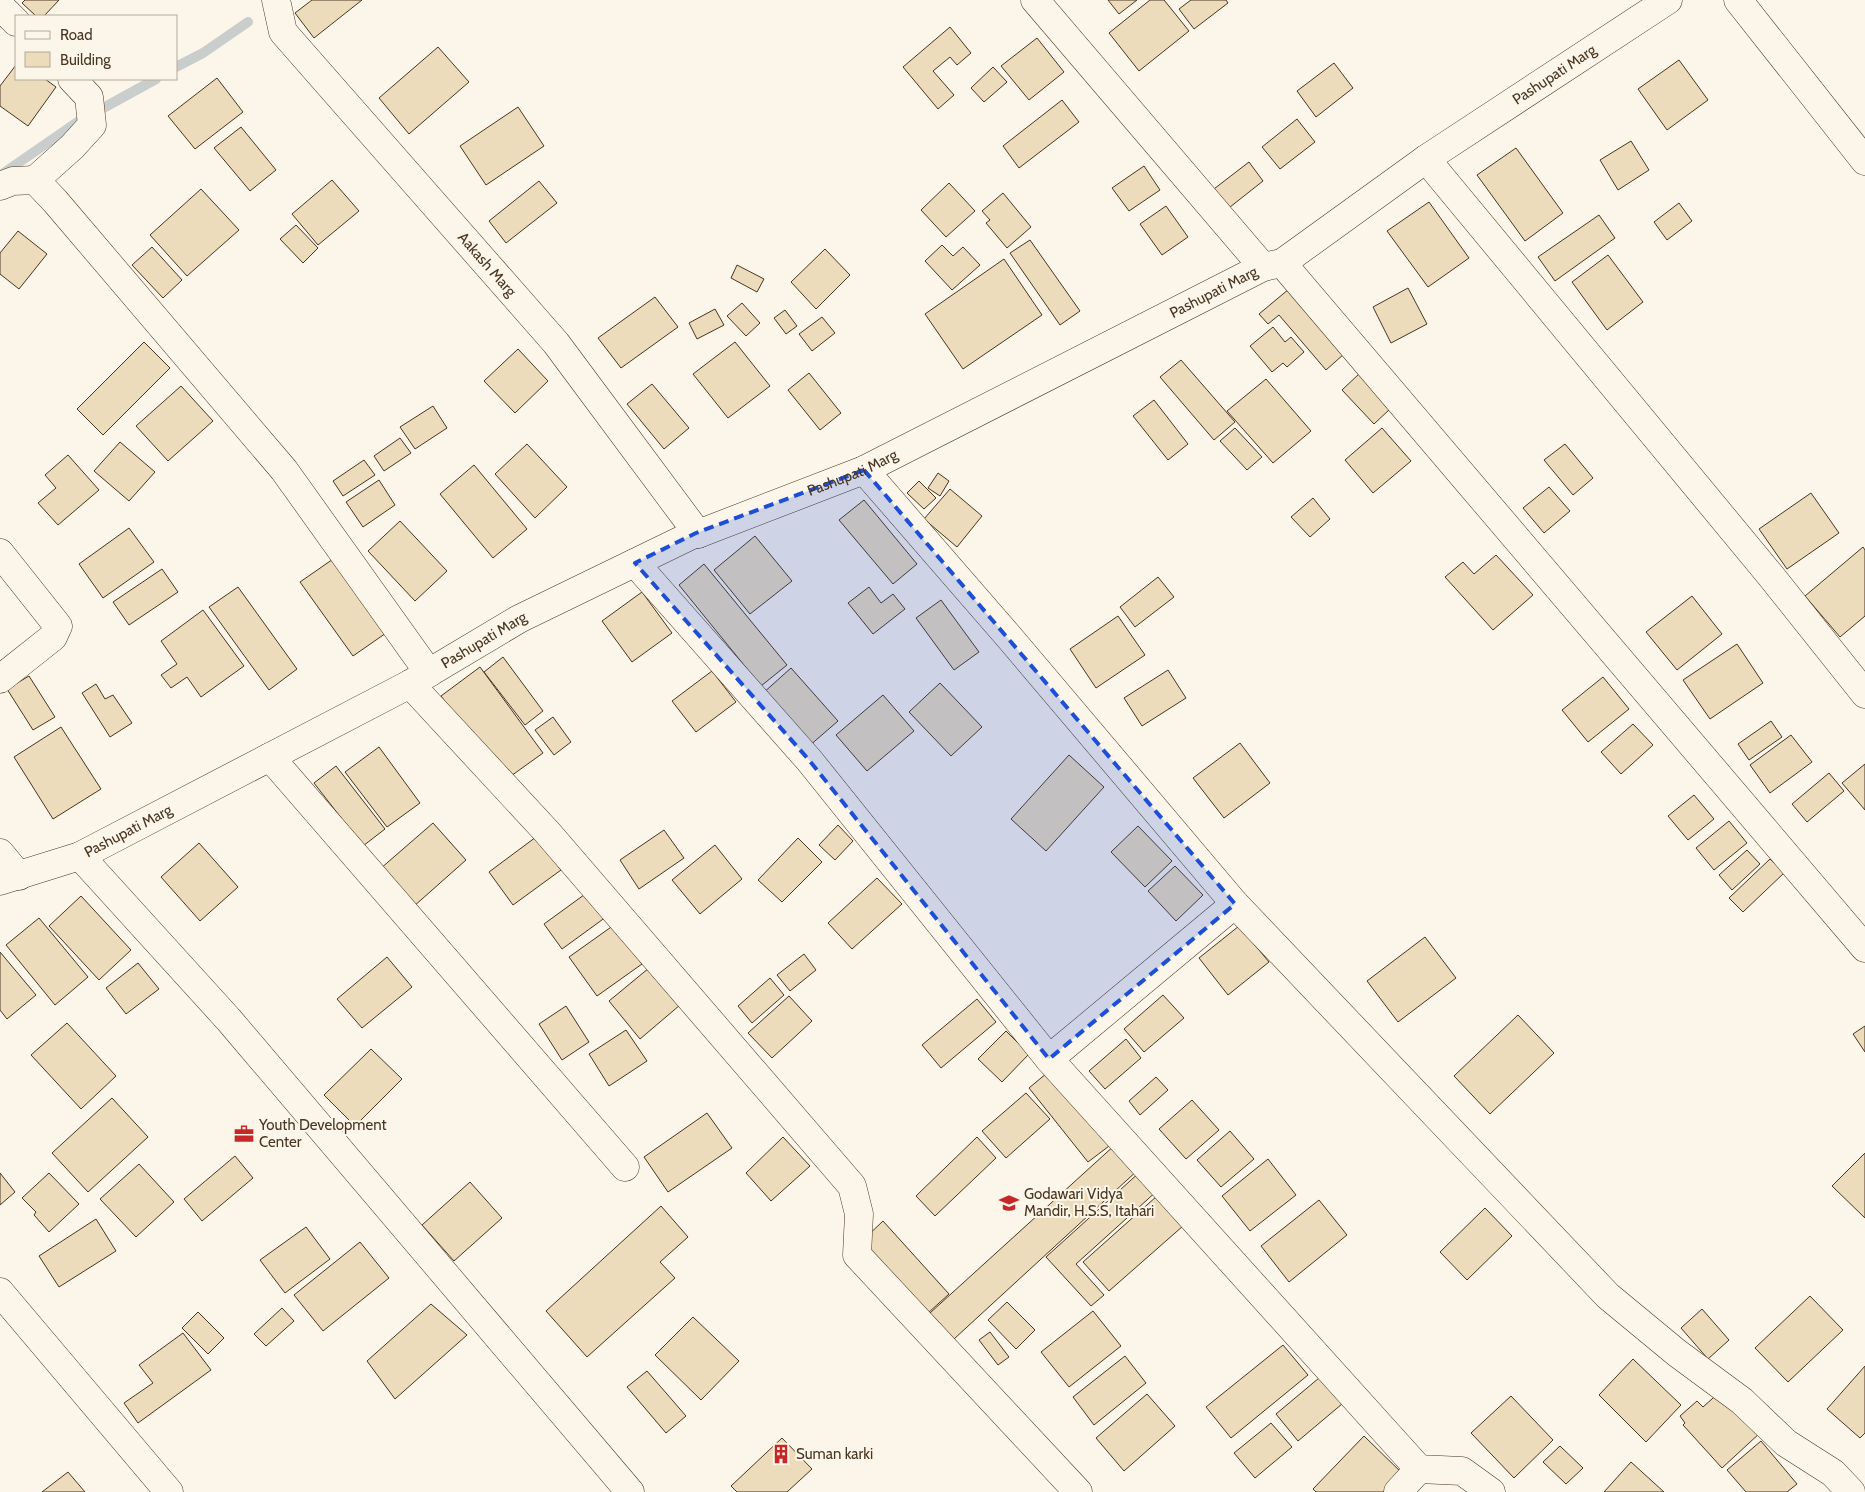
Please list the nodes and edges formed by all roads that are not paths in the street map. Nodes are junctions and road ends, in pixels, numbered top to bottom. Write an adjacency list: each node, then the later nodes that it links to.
1 (276, 0): 14 (street, Aakash Marg)
2 (1035, 0): 12 (street)
3 (1668, 0): 8 (street, Pashupati Marg)
4 (1738, 0): 9 (street)
5 (0, 6): 6 (street)
6 (15, 21)
7 (81, 88): 10 (street)
8 (1426, 159): 12 (street, Pashupati Marg); 19 (street)
9 (1865, 161)
10 (34, 180): 11 (street); 18 (street)
11 (0, 186)
12 (1273, 265): 13 (street, Pashupati Marg); 25 (street)
13 (864, 470): 14 (street, Pashupati Marg); 24 (street)
14 (698, 534): 16 (street, Pashupati Marg)
15 (0, 553): 17 (street)
16 (634, 563): 18 (street, Pashupati Marg); 26 (street)
17 (0, 679)
18 (420, 679): 20 (street, Pashupati Marg); 32 (street)
19 (1865, 694)
20 (270, 757): 22 (street, Pashupati Marg); 27 (street)
21 (0, 853): 23 (street)
22 (80, 856): 23 (street, Pashupati Marg); 31 (street)
23 (9, 879)
24 (1235, 904): 26 (street); 35 (street)
25 (1865, 948)
26 (1049, 1059): 29 (street)
27 (625, 1167)
28 (0, 1292): 30 (street)
29 (1420, 1469): 33 (street); 34 (street)
30 (169, 1492)
31 (630, 1492)
32 (1078, 1492)
33 (1398, 1492)
34 (1490, 1492)
35 (1851, 1492)

